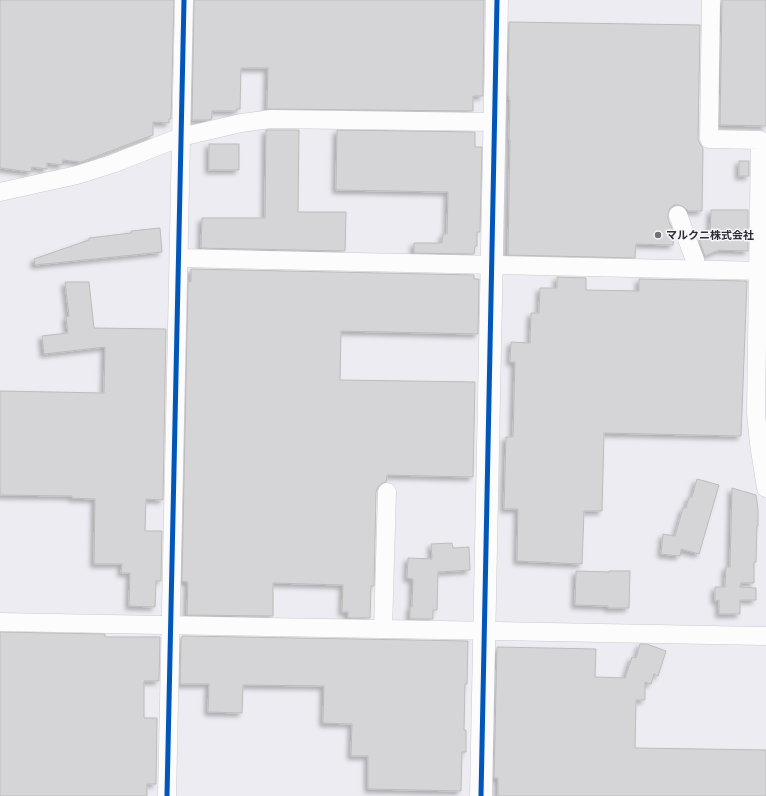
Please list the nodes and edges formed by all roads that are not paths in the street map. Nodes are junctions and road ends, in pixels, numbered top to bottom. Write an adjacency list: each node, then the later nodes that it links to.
1 (184, 0): 5 (street)
2 (497, 0): 4 (street)
3 (711, 0): 11 (street)
4 (494, 122): 5 (street); 9 (street)
5 (181, 137): 6 (street); 8 (street)
6 (0, 192)
7 (678, 215): 10 (street)
8 (179, 258): 9 (street); 15 (street)
9 (491, 265): 10 (street); 17 (street)
10 (695, 269): 11 (street)
11 (762, 271): 12 (street)
12 (766, 488)
13 (386, 492): 16 (street)
14 (0, 622): 15 (street)
15 (171, 625): 16 (street); 19 (street)
16 (383, 629): 17 (street)
17 (484, 631): 18 (street); 20 (street)
18 (766, 636)
19 (167, 796)
20 (481, 796)

